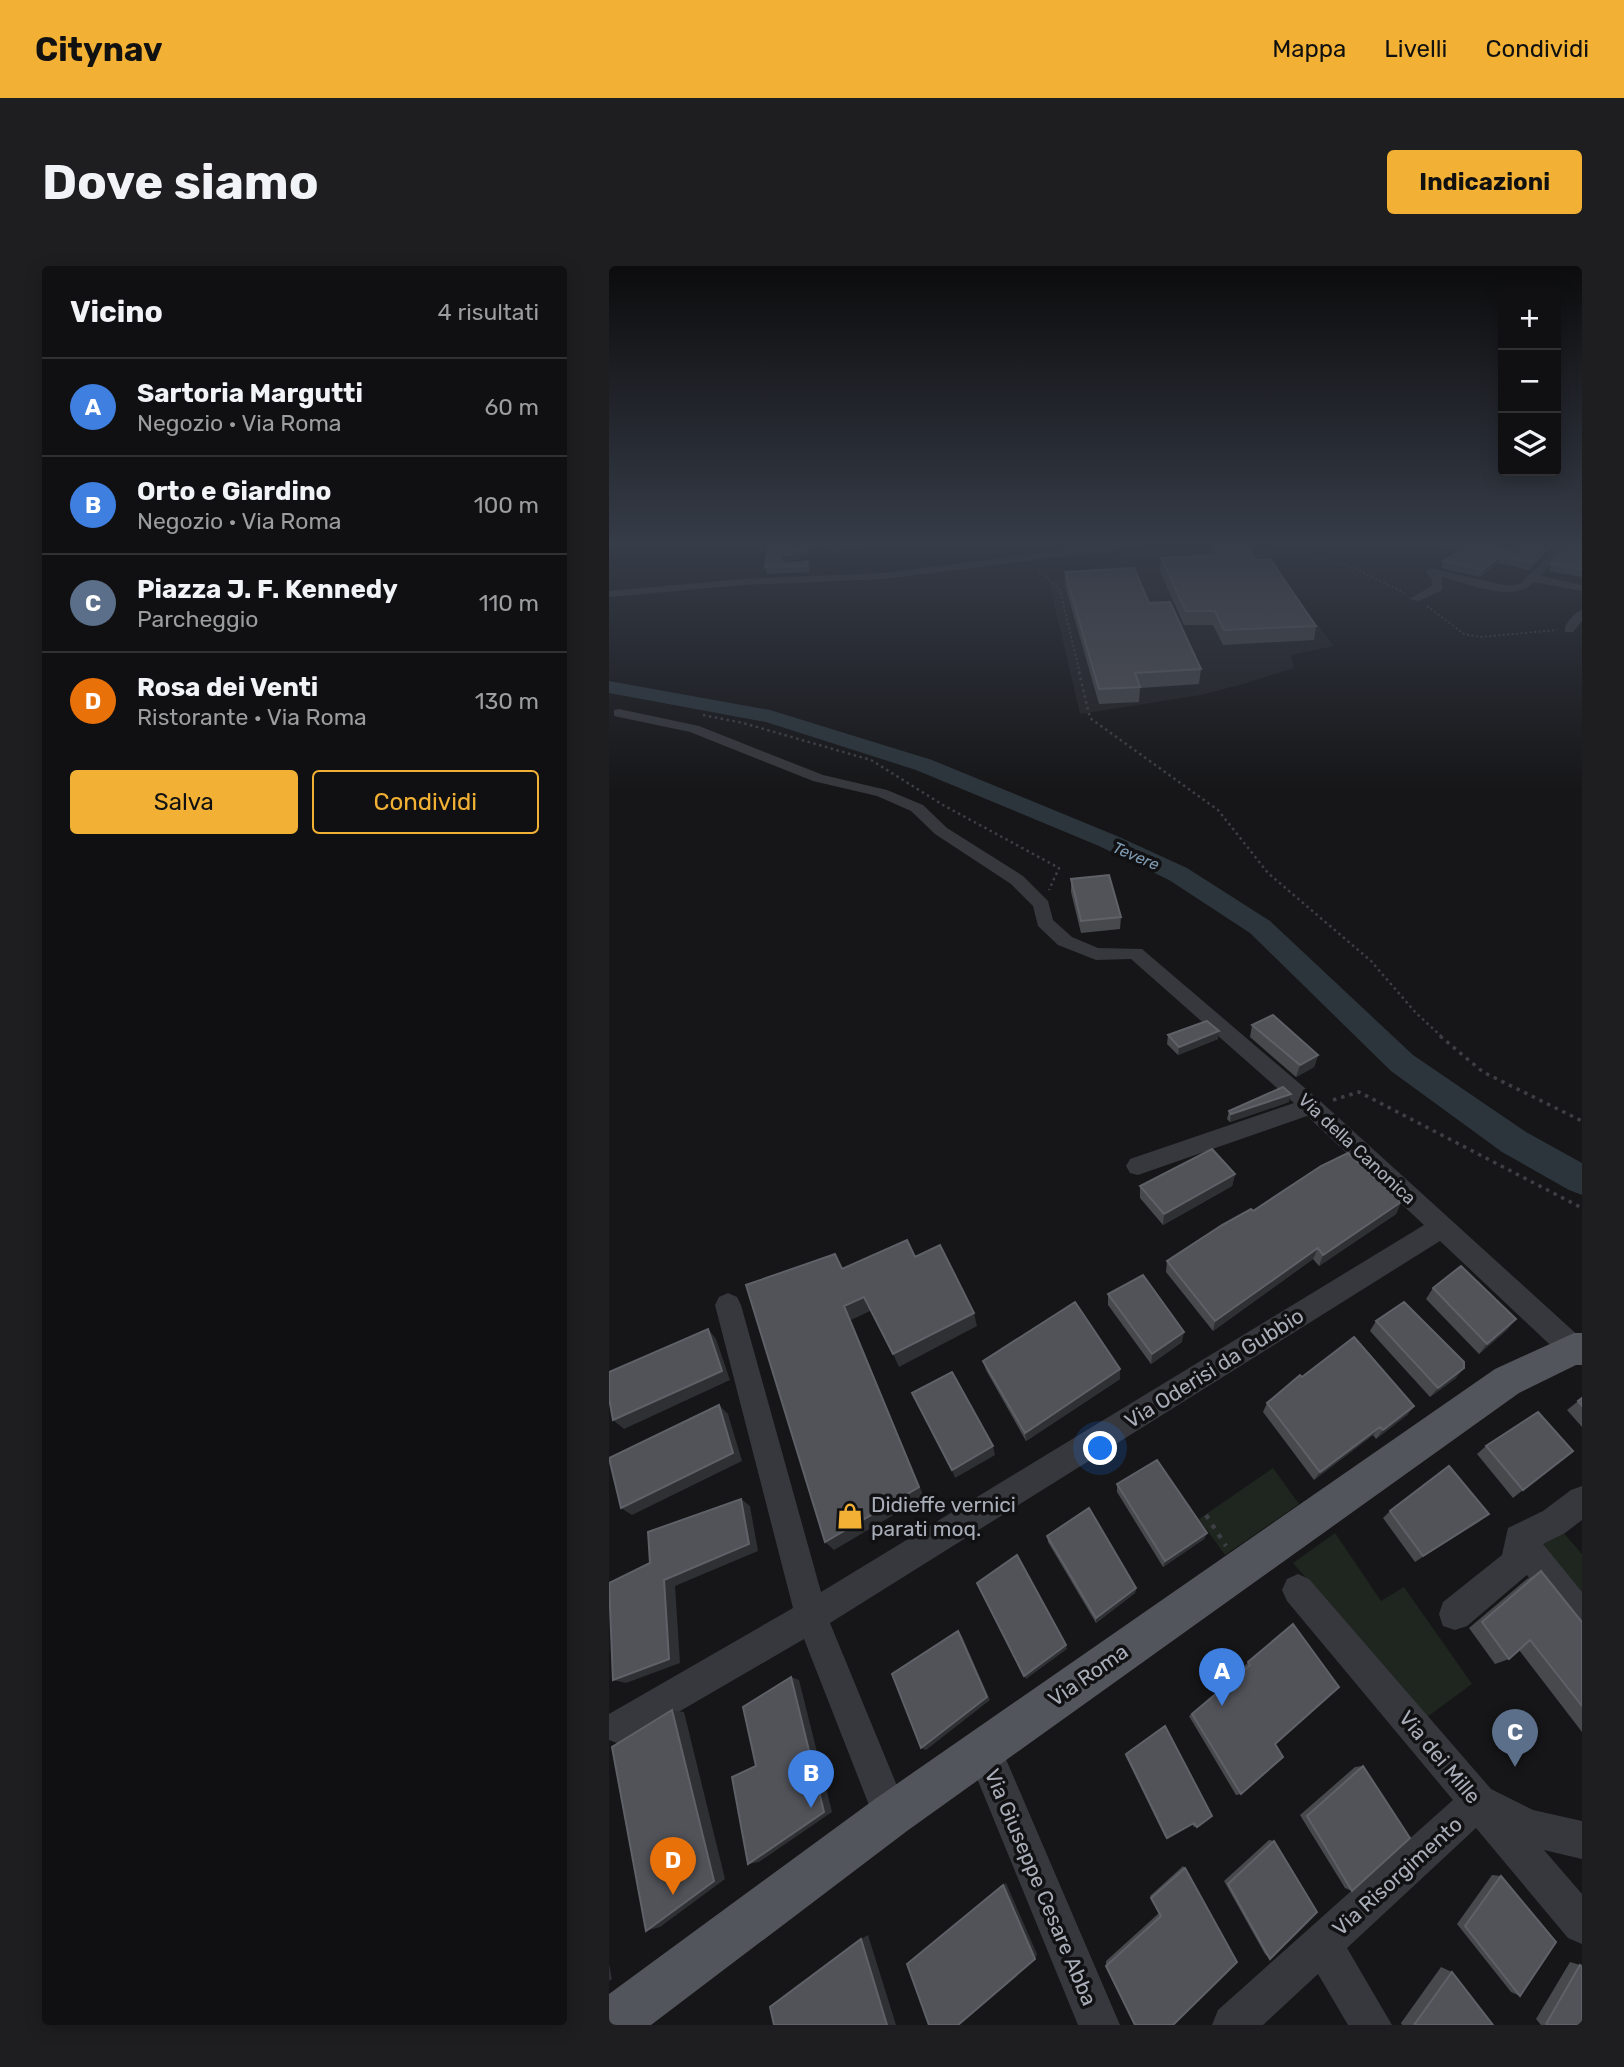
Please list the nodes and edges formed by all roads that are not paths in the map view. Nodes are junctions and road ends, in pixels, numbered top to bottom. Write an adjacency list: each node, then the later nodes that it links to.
1 (619, 713): 2 (street, Via della Canonica)
2 (1311, 1106): 3 (street); 4 (street, Via della Canonica)
3 (1139, 1166)
4 (1442, 1227): 6 (street, Via della Canonica); 11 (street, Via Oderisi da Gubbio)
5 (728, 1305): 11 (street)
6 (1578, 1349): 14 (main road, Via Roma)
7 (1582, 1501): 8 (street)
8 (1519, 1539): 10 (street); 12 (street)
9 (1298, 1590): 15 (street, Via dei Mille)
10 (1455, 1614)
11 (811, 1616): 13 (street); 16 (street)
12 (1582, 1618)
13 (620, 1727)
14 (983, 1749): 16 (main road, Via Roma); 21 (street, Via Giuseppe Cesare Abba)
15 (1478, 1802): 17 (street); 18 (street, Via dei Mille); 19 (street, Via Risorgimento)
16 (891, 1815): 20 (main road, Via Roma)
17 (1582, 1840)
18 (1582, 1924)
19 (1322, 1943): 22 (street, Via Risorgimento); 23 (street)
20 (609, 2025)
21 (1099, 2025)
22 (1233, 2025)
23 (1371, 2025)

